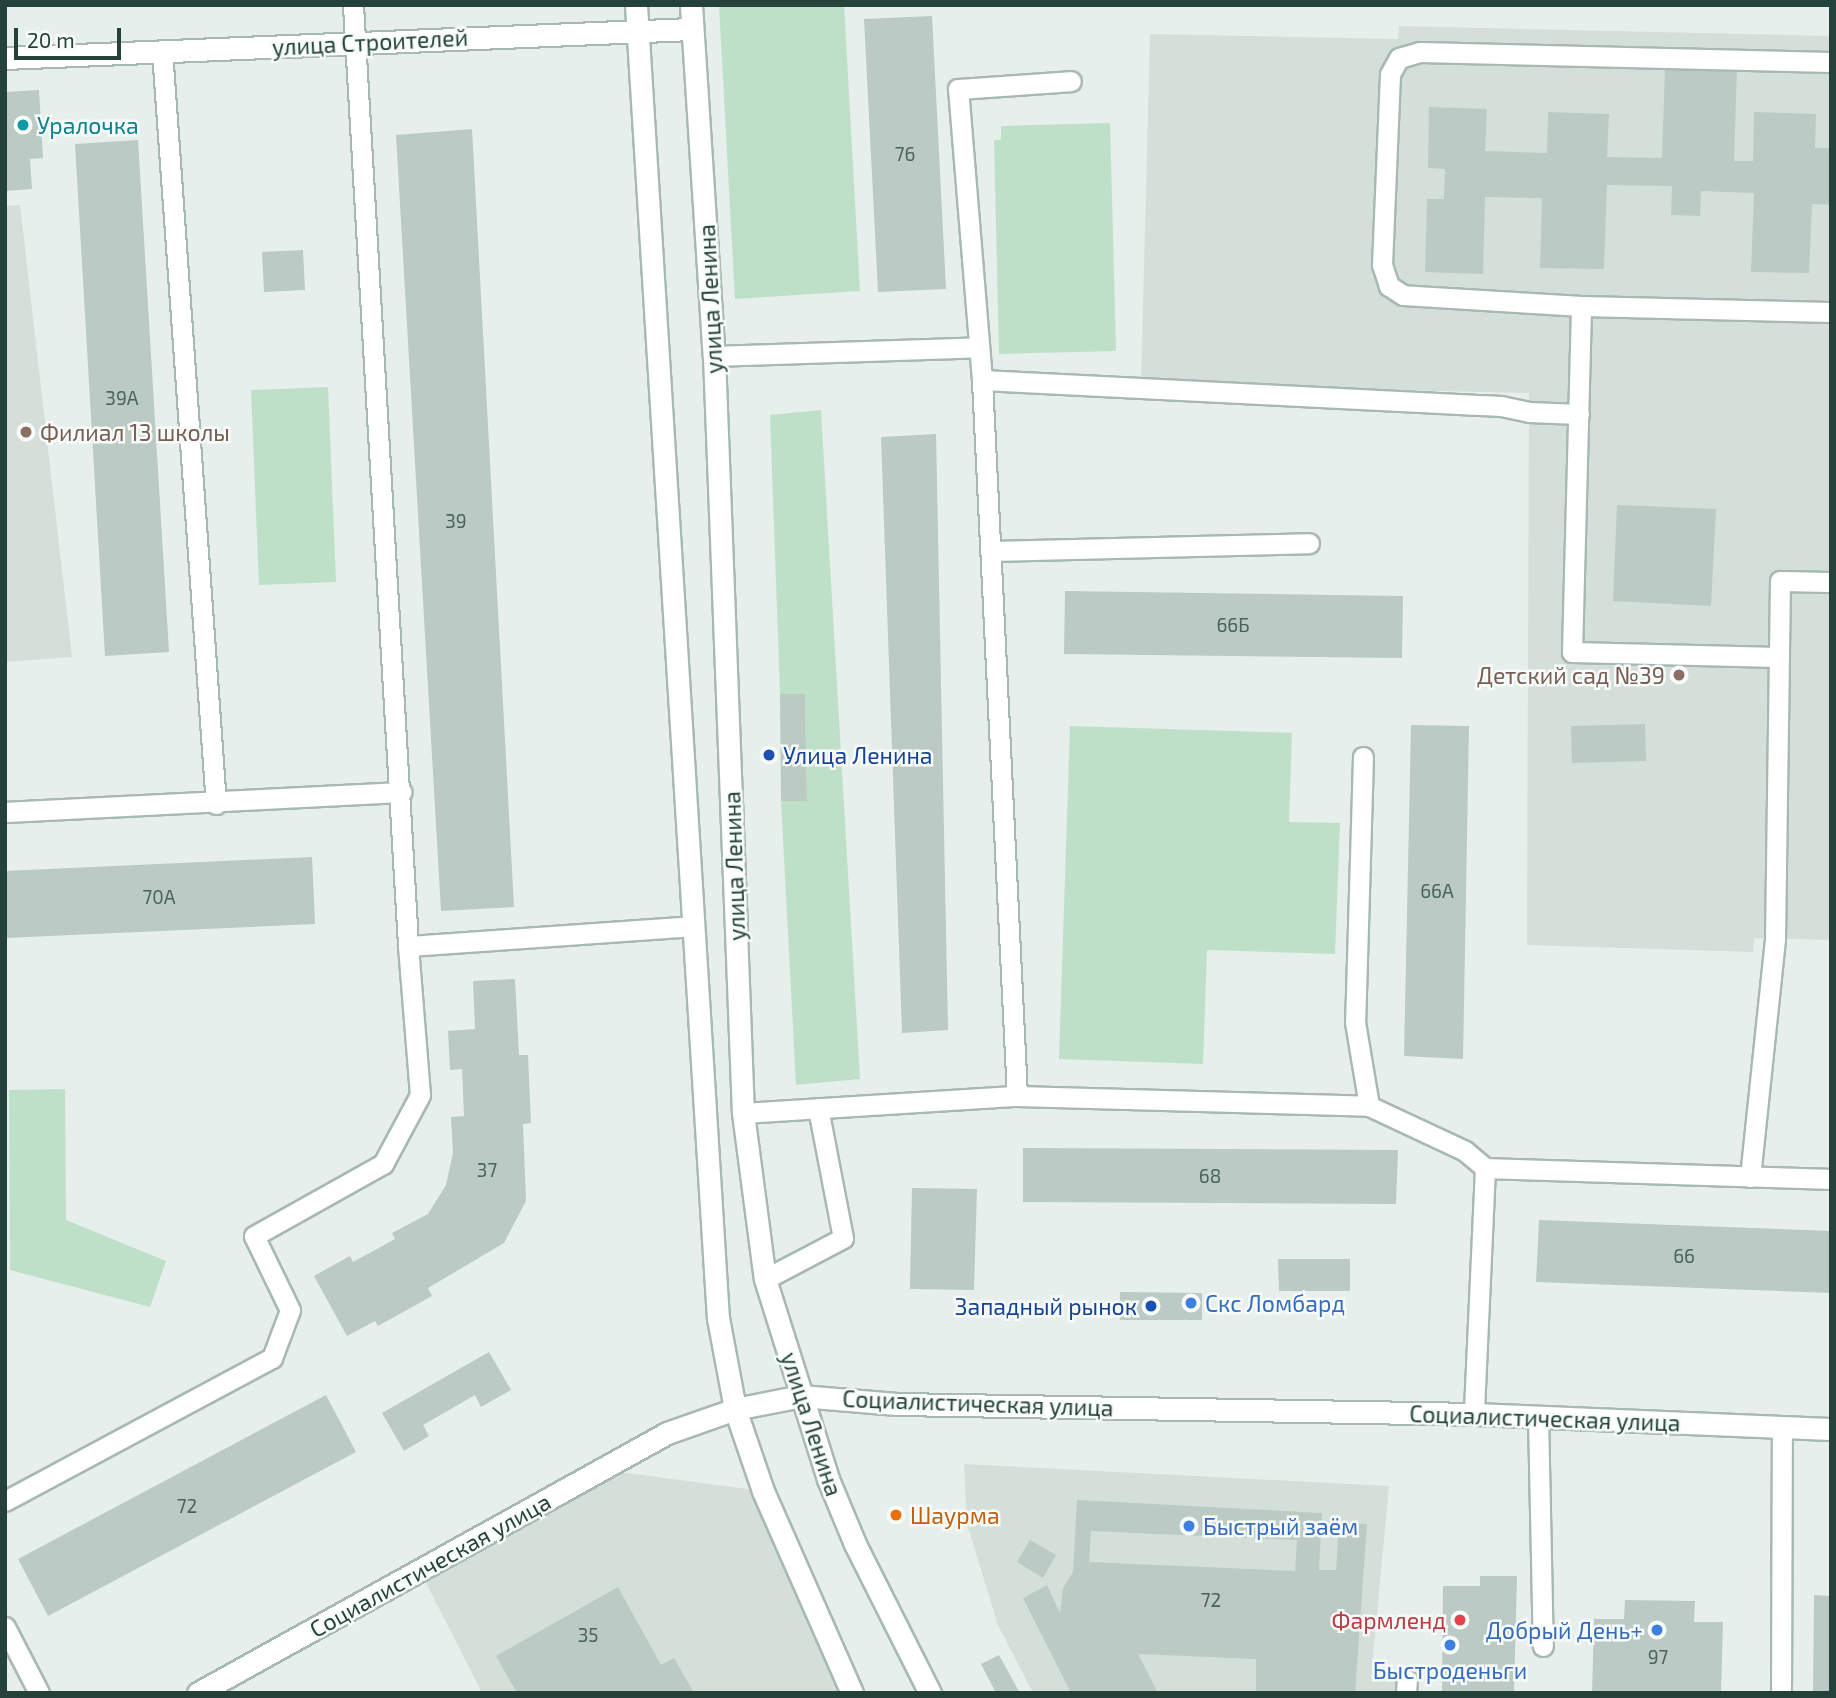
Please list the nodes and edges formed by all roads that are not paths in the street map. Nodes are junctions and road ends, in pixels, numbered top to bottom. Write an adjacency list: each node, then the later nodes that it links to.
1 (353, 5): 6 (lane)
2 (636, 5): 5 (main road, улица Ленина)
3 (691, 5): 4 (main road, улица Ленина)
4 (692, 29): 5 (main road, улица Строителей); 14 (main road, улица Ленина)
5 (638, 30): 6 (main road, улица Строителей); 25 (main road, улица Ленина)
6 (358, 43): 7 (main road, улица Строителей); 22 (lane)
7 (162, 51): 8 (main road, улица Строителей); 23 (lane)
8 (5, 58)
9 (1831, 62): 11 (lane)
10 (1071, 81): 13 (lane)
11 (1581, 306): 12 (lane); 16 (lane)
12 (1831, 312)
13 (979, 347): 14 (lane); 15 (lane)
14 (714, 356): 30 (main road, улица Ленина)
15 (982, 380): 16 (lane); 18 (lane)
16 (1578, 414): 20 (lane)
17 (1309, 543): 18 (lane)
18 (991, 551): 27 (lane)
19 (1831, 582): 20 (lane)
20 (1779, 657): 32 (lane)
21 (1363, 757): 28 (lane)
22 (401, 792): 23 (lane); 26 (lane)
23 (216, 804): 24 (lane)
24 (5, 812)
25 (692, 926): 26 (lane); 36 (main road, улица Ленина)
26 (408, 946): 41 (lane)
27 (1017, 1096): 28 (lane); 29 (lane)
28 (1369, 1106): 31 (lane)
29 (818, 1108): 30 (lane); 34 (lane)
30 (743, 1113): 34 (main road, улица Ленина)
31 (1485, 1168): 32 (lane); 37 (lane)
32 (1750, 1177): 33 (lane)
33 (1831, 1179)
34 (765, 1279): 35 (main road, улица Ленина)
35 (801, 1396): 36 (main road, Социалистическая улица); 37 (main road, Социалистическая улица); 47 (main road, улица Ленина)
36 (735, 1409): 45 (main road, Социалистическая улица); 46 (main road, улица Ленина)
37 (1474, 1414): 38 (main road, Социалистическая улица)
38 (1538, 1416): 39 (main road, Социалистическая улица); 43 (lane)
39 (1782, 1428): 40 (main road, Социалистическая улица); 48 (lane)
40 (1831, 1429)
41 (6, 1499)
42 (5, 1627): 44 (lane)
43 (1543, 1646)
44 (39, 1693)
45 (198, 1693)
46 (852, 1693)
47 (930, 1693)
48 (1781, 1693)

